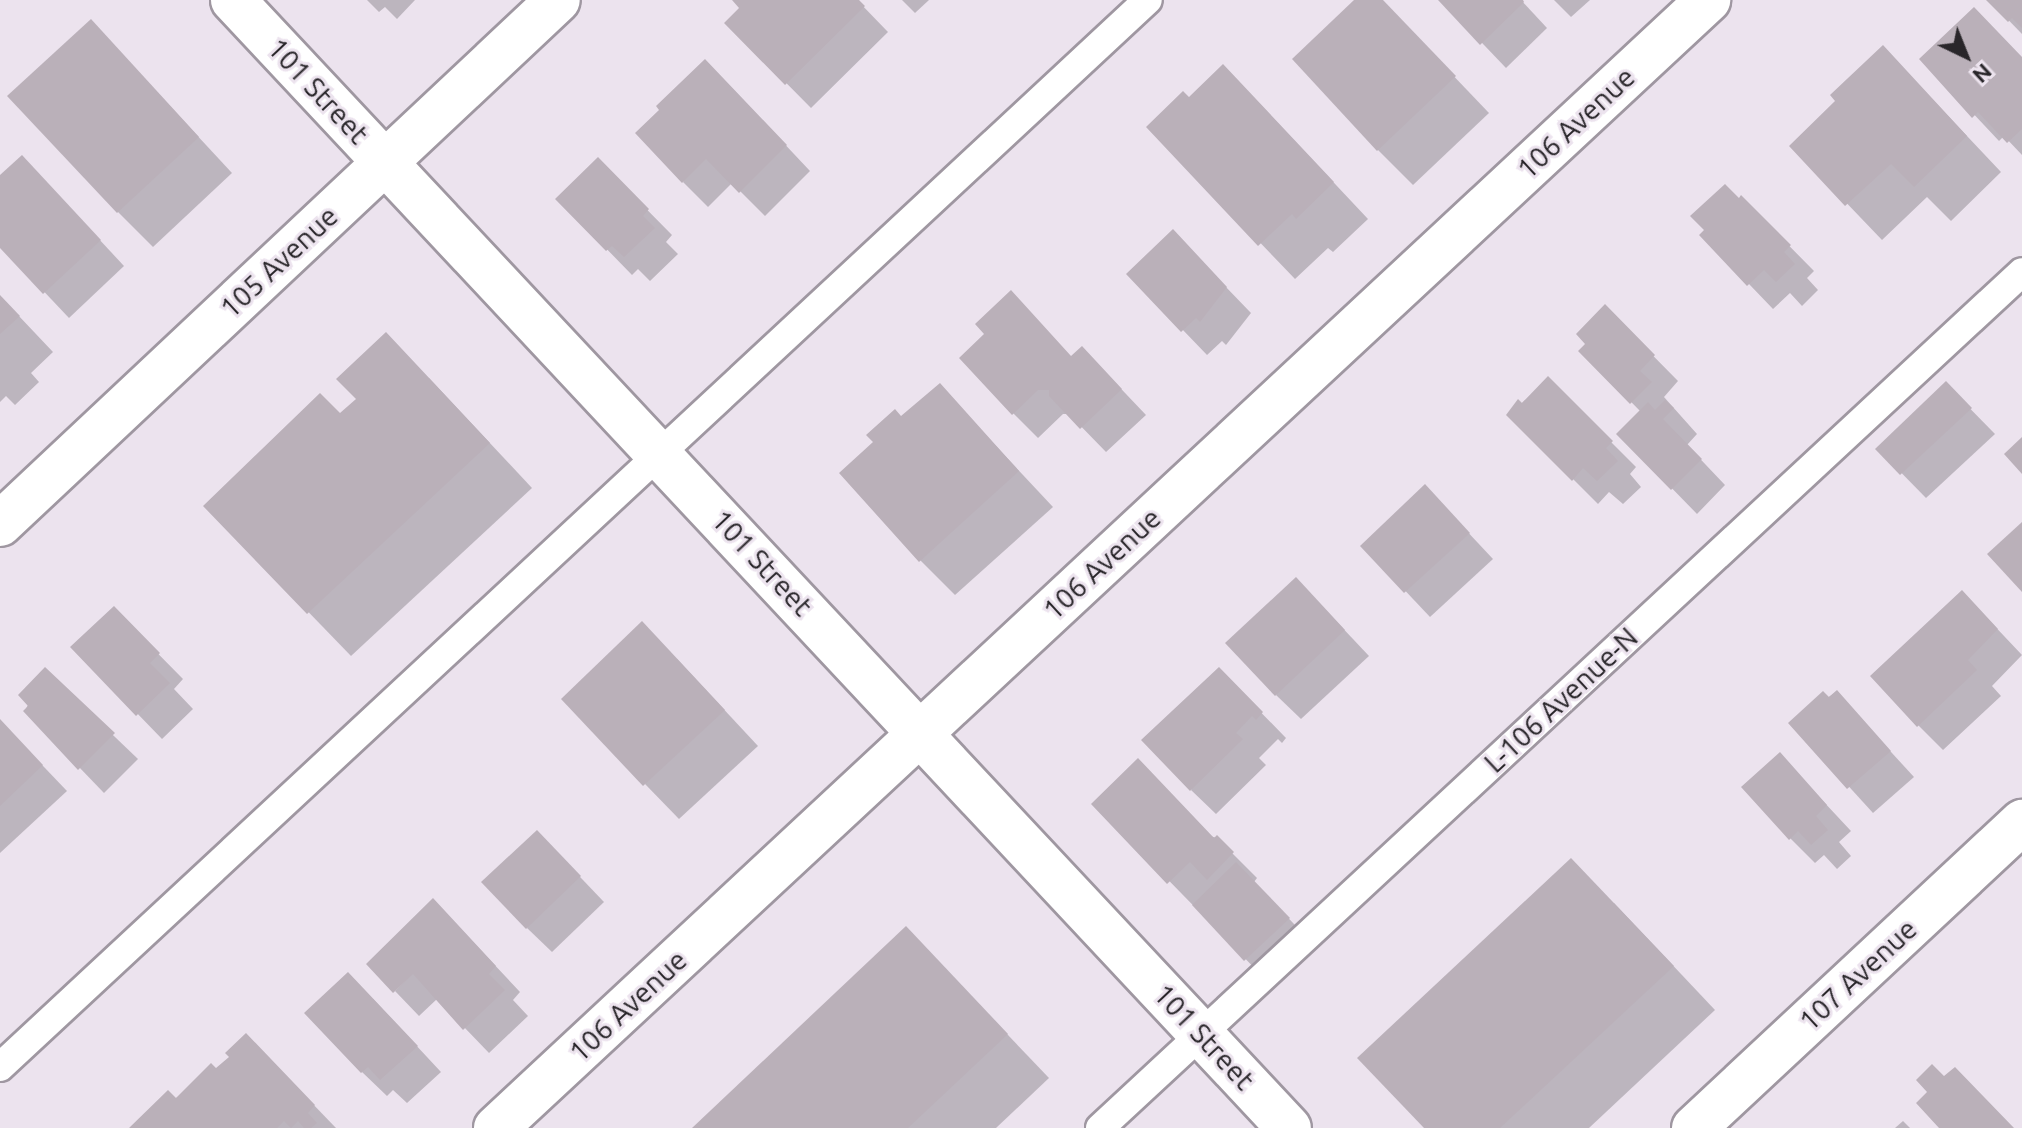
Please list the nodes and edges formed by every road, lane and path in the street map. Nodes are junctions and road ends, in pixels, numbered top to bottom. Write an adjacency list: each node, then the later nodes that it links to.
1 (233, 0): 5 (street, 101 Street)
2 (558, 0): 5 (street, 105 Avenue)
3 (1148, 0): 7 (lane)
4 (1708, 0): 9 (street, 106 Avenue)
5 (384, 163): 7 (street, 101 Street); 8 (street, 105 Avenue)
6 (2022, 272): 11 (lane, L-106 Avenue-N)
7 (658, 453): 9 (street, 101 Street); 12 (lane)
8 (0, 524)
9 (921, 732): 11 (street, 101 Street); 13 (street, 106 Avenue)
10 (2022, 822): 16 (street, 107 Avenue)
11 (1201, 1034): 14 (lane, L-106 Avenue-N); 15 (street, 101 Street)
12 (0, 1067)
13 (496, 1128)
14 (1100, 1128)
15 (1289, 1128)
16 (1694, 1128)

